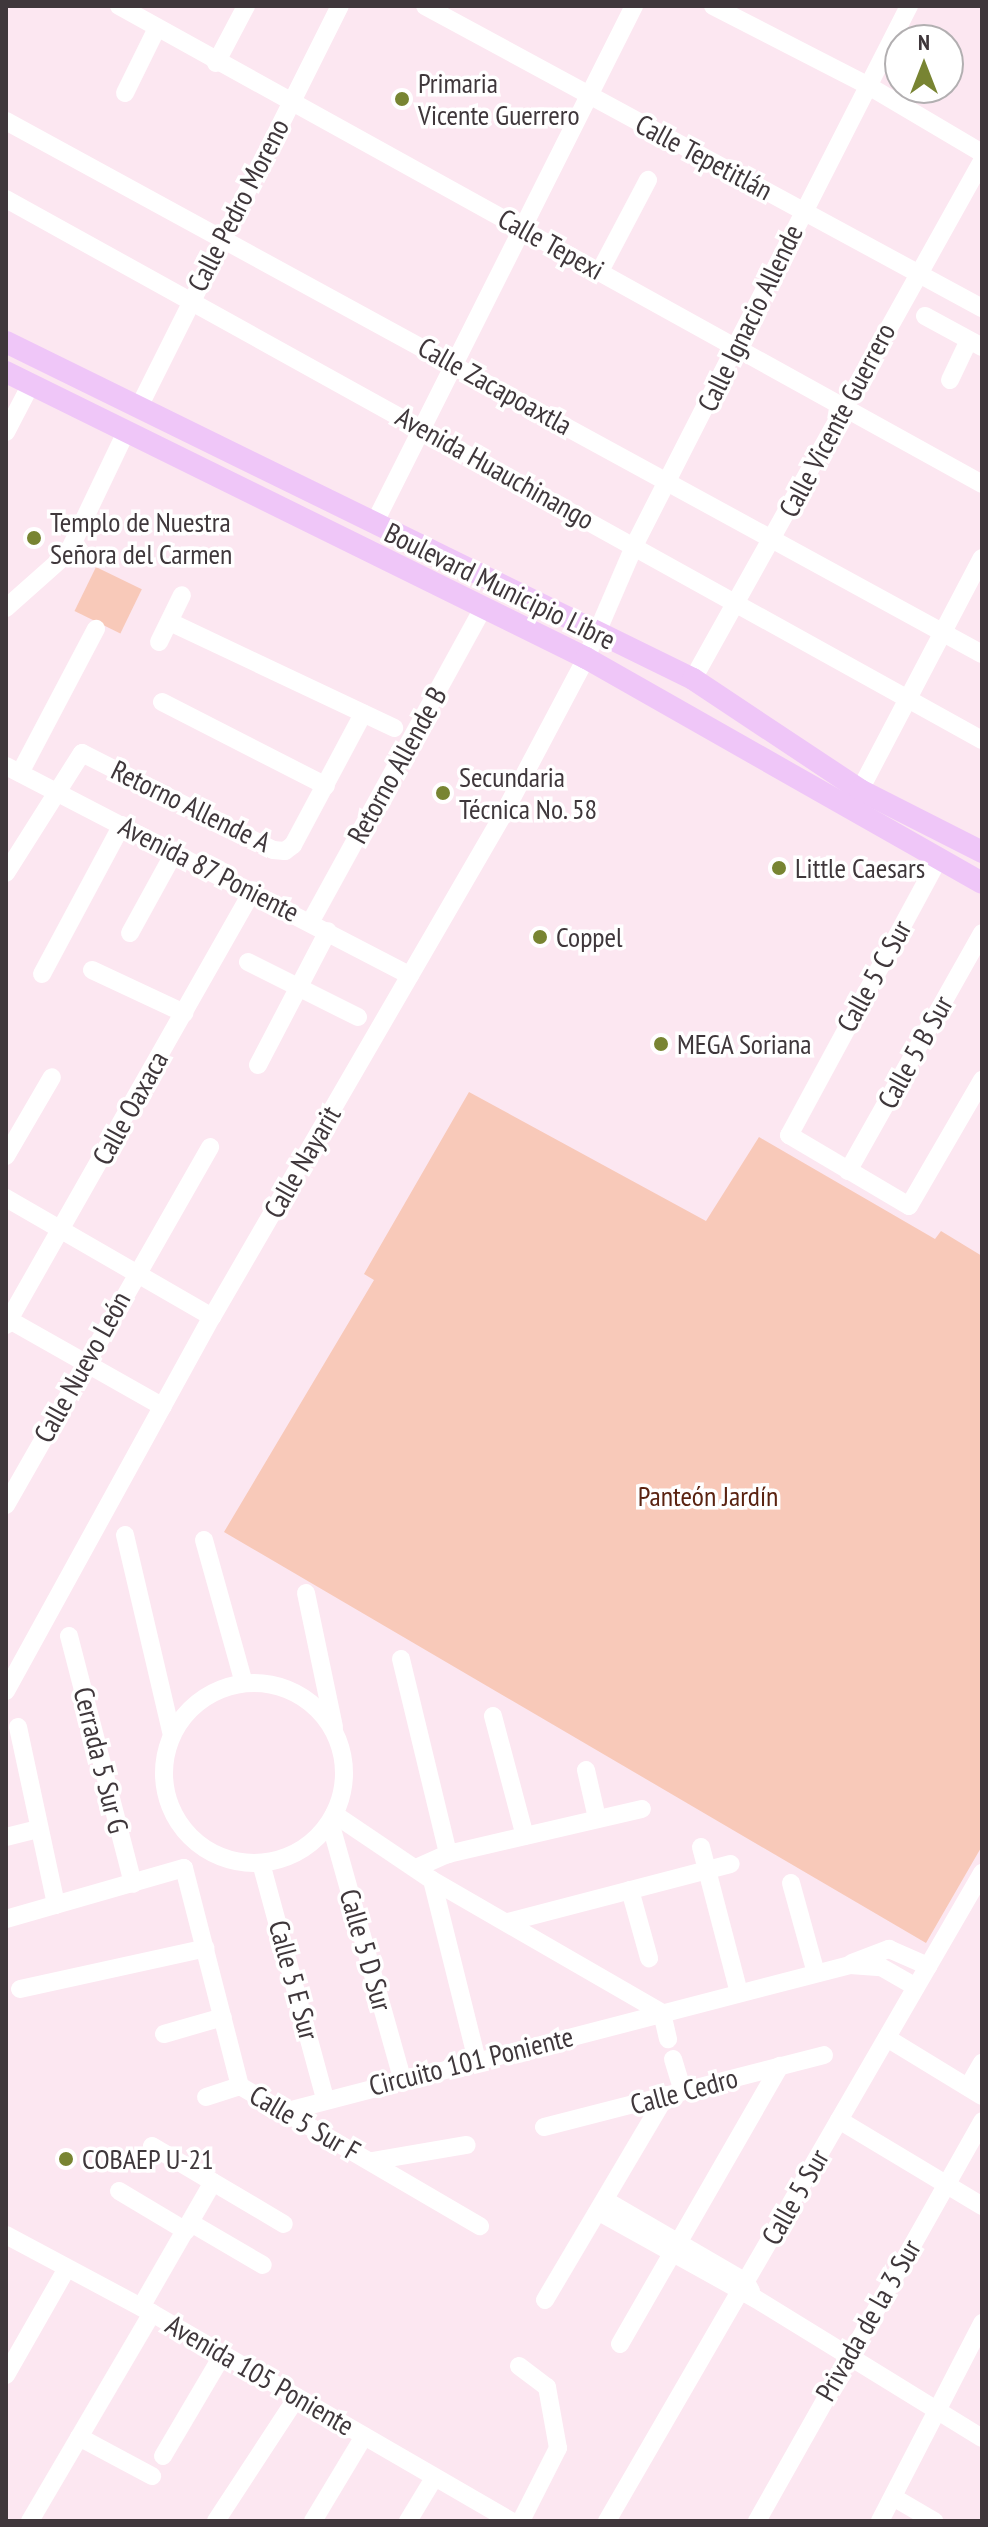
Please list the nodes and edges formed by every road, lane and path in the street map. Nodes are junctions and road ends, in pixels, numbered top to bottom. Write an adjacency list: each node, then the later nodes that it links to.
1 (119, 6): 8 (street, Calle Tepexi)
2 (246, 6): 9 (street)
3 (340, 6): 13 (street, Calle Pedro Moreno)
4 (425, 6): 12 (street, Calle Tepetitlán)
5 (634, 6): 12 (street)
6 (713, 6): 10 (street)
7 (909, 6): 10 (street, Calle Ignacio Allende)
8 (157, 28): 9 (street, Calle Tepexi); 11 (street)
9 (216, 63): 13 (street, Calle Tepexi)
10 (867, 85): 15 (street); 19 (street, Calle Ignacio Allende)
11 (125, 93)
12 (589, 95): 19 (street, Calle Tepetitlán); 20 (street)
13 (289, 105): 20 (street, Calle Tepexi); 21 (street, Calle Pedro Moreno)
14 (6, 121): 21 (street, Calle Zacapoaxtla)
15 (982, 153)
16 (982, 161): 23 (street, Calle Vicente Guerrero)
17 (648, 180): 22 (street)
18 (6, 199): 24 (street, Avenida Huauchinango)
19 (804, 210): 23 (street, Calle Tepetitlán); 29 (street, Calle Ignacio Allende)
20 (523, 227): 22 (street, Calle Tepexi); 30 (street)
21 (223, 236): 24 (street, Calle Pedro Moreno); 30 (street, Calle Zacapoaxtla)
22 (600, 271): 29 (street, Calle Tepexi)
23 (917, 272): 25 (street, Calle Tepetitlán); 35 (street, Calle Vicente Guerrero)
24 (189, 302): 34 (street, Calle Pedro Moreno); 36 (street, Avenida Huauchinango)
25 (982, 308)
26 (925, 316): 28 (street)
27 (6, 342): 34 (main road, Boulevard Municipio Libre)
28 (975, 344): 32 (street)
29 (738, 346): 35 (street, Calle Tepexi); 39 (street, Calle Ignacio Allende)
30 (455, 363): 36 (street); 39 (street, Calle Zacapoaxtla)
31 (6, 372): 33 (main road, Boulevard Municipio Libre)
32 (950, 380)
33 (31, 384): 37 (street); 38 (main road, Boulevard Municipio Libre)
34 (140, 405): 41 (main road, Boulevard Municipio Libre)
35 (845, 405): 40 (street, Calle Tepexi); 42 (street, Calle Vicente Guerrero)
36 (422, 428): 41 (street); 43 (street, Avenida Huauchinango)
37 (6, 432)
38 (126, 432): 47 (street); 48 (main road, Boulevard Municipio Libre)
39 (668, 481): 42 (street, Calle Zacapoaxtla); 43 (street, Calle Ignacio Allende)
40 (982, 484)
41 (374, 524): 52 (main road, Boulevard Municipio Libre)
42 (774, 537): 46 (street, Calle Vicente Guerrero); 51 (street, Calle Zacapoaxtla)
43 (635, 544): 46 (street, Avenida Huauchinango); 52 (street, Calle Ignacio Allende)
44 (982, 558): 51 (street)
45 (182, 595): 49 (street)
46 (738, 601): 56 (street, Calle Vicente Guerrero); 57 (street, Avenida Huauchinango)
47 (6, 608)
48 (483, 608): 55 (main road, Boulevard Municipio Libre); 73 (street, Retorno Allende B)
49 (170, 622): 53 (street); 59 (street)
50 (96, 629): 62 (street)
51 (944, 632): 54 (street, Calle Zacapoaxtla); 57 (street)
52 (598, 634): 55 (street, Calle Nayarit); 56 (main road, Boulevard Municipio Libre)
53 (159, 642)
54 (982, 654)
55 (586, 658): 69 (main road, Boulevard Municipio Libre); 80 (street, Calle Nayarit)
56 (693, 679): 64 (main road, Boulevard Municipio Libre)
57 (904, 700): 61 (street, Avenida Huauchinango); 64 (street)
58 (162, 702): 63 (street)
59 (363, 714): 60 (street); 63 (street, Retorno Allende A)
60 (394, 728)
61 (982, 740)
62 (13, 770): 65 (street, Avenida 87 Poniente)
63 (326, 786): 65 (street, Retorno Allende A)
64 (860, 790): 68 (main road, Boulevard Municipio Libre)
65 (56, 792): 66 (street, Avenida 87 Poniente); 70 (street)
66 (122, 825): 67 (street, Avenida 87 Poniente); 79 (street)
67 (175, 851): 72 (street, Avenida 87 Poniente); 75 (street)
68 (982, 852)
69 (938, 860): 71 (main road, Boulevard Municipio Libre); 89 (street, Calle 5 C Sur)
70 (9, 861)
71 (982, 883)
72 (253, 890): 73 (street, Avenida 87 Poniente); 82 (street, Calle Oaxaca)
73 (311, 921): 74 (street, Avenida 87 Poniente)
74 (328, 931): 80 (street, Avenida 87 Poniente); 81 (street)
75 (130, 933)
76 (981, 940): 89 (street, Calle 5 B Sur)
77 (248, 962): 81 (street)
78 (92, 970): 82 (street)
79 (42, 974)
80 (410, 975): 93 (street, Calle Nayarit)
81 (300, 989): 83 (street); 84 (street)
82 (184, 1013): 91 (street, Calle Oaxaca)
83 (358, 1017)
84 (258, 1065)
85 (52, 1077): 88 (street)
86 (982, 1080): 89 (street)
87 (210, 1147): 92 (street, Calle Nuevo León)
88 (6, 1156)
89 (848, 1171)
90 (6, 1198): 91 (street)
91 (62, 1228): 92 (street); 94 (street, Calle Oaxaca)
92 (135, 1272): 93 (street); 95 (street, Calle Nuevo León)
93 (212, 1317): 96 (street, Calle Nayarit)
94 (7, 1321): 95 (street)
95 (84, 1362): 96 (street); 97 (street, Calle Nuevo León)
96 (163, 1407): 104 (street, Calle Nayarit)
97 (6, 1505)
98 (125, 1535): 108 (street)
99 (204, 1540): 103 (street)
100 (306, 1593): 107 (street)
101 (69, 1636): 127 (street, Cerrada 5 Sur G)
102 (401, 1659): 118 (street)
103 (244, 1683): 107 (street); 108 (street)
104 (6, 1691)
105 (493, 1716): 114 (street)
106 (18, 1727): 113 (street)
107 (335, 1734): 111 (street)
108 (172, 1735): 116 (street)
109 (586, 1770): 112 (street)
110 (642, 1809): 112 (street)
111 (332, 1818): 119 (street); 122 (street); 150 (street, Calle 5 D Sur)
112 (597, 1818): 114 (street)
113 (37, 1829): 115 (street); 129 (street)
114 (525, 1836): 118 (street)
115 (6, 1837)
116 (202, 1847): 119 (street); 121 (street)
117 (701, 1847): 123 (street)
118 (448, 1854): 122 (street)
119 (261, 1863): 155 (street, Calle 5 E Sur)
120 (731, 1864): 123 (street)
121 (184, 1868): 127 (street); 132 (street, Calle 5 Sur F)
122 (416, 1868): 125 (street)
123 (706, 1870): 128 (street); 139 (street)
124 (982, 1873): 135 (street, Calle 5 Sur)
125 (432, 1880): 131 (street); 147 (street)
126 (791, 1883): 136 (street)
127 (133, 1884): 129 (street)
128 (630, 1890): 131 (street); 133 (street)
129 (56, 1905): 130 (street)
130 (6, 1919)
131 (508, 1922): 140 (street)
132 (206, 1948): 138 (street); 141 (street, Calle 5 Sur F)
133 (649, 1958)
134 (850, 1965): 135 (street, Circuito 101 Poniente); 136 (street, Circuito 101 Poniente); 137 (street, Circuito 101 Poniente)
135 (928, 1966): 137 (street, Calle 5 Sur)
136 (816, 1973): 139 (street, Circuito 101 Poniente)
137 (916, 1987): 143 (street, Calle 5 Sur)
138 (20, 1989)
139 (739, 1993): 140 (street, Circuito 101 Poniente)
140 (662, 2013): 144 (street); 147 (street, Circuito 101 Poniente)
141 (223, 2017): 142 (street); 151 (street, Calle 5 Sur F)
142 (164, 2034)
143 (887, 2038): 152 (street); 157 (street, Calle 5 Sur)
144 (668, 2039)
145 (824, 2055): 149 (street, Calle Cedro)
146 (673, 2059): 153 (street)
147 (477, 2060): 150 (street, Circuito 101 Poniente)
148 (982, 2063): 152 (street)
149 (780, 2066): 153 (street, Calle Cedro); 172 (street)
150 (402, 2079): 155 (street, Circuito 101 Poniente)
151 (240, 2086): 154 (street); 156 (street, Calle 5 Sur F)
152 (975, 2091)
153 (674, 2093): 159 (street, Calle Cedro); 166 (street)
154 (206, 2097)
155 (325, 2099): 156 (street, Circuito 101 Poniente)
156 (280, 2113): 162 (street, Calle 5 Sur F)
157 (839, 2120): 164 (street); 175 (street, Calle 5 Sur)
158 (982, 2121): 164 (street, Privada de la 3 Sur)
159 (544, 2127)
160 (467, 2145): 162 (street)
161 (152, 2146): 163 (street)
162 (372, 2161): 169 (street, Calle 5 Sur F)
163 (213, 2182): 168 (street); 170 (street)
164 (946, 2184): 167 (street); 181 (street, Privada de la 3 Sur)
165 (119, 2191): 170 (street)
166 (602, 2206): 172 (street); 176 (street)
167 (982, 2206)
168 (284, 2224)
169 (480, 2226)
170 (188, 2227): 173 (street); 177 (street)
171 (6, 2235): 174 (street, Avenida 105 Poniente)
172 (675, 2249): 175 (street); 179 (street)
173 (263, 2265)
174 (67, 2268): 177 (street, Avenida 105 Poniente); 183 (street)
175 (747, 2292): 181 (street); 198 (street, Calle 5 Sur)
176 (545, 2300)
177 (147, 2310): 180 (street, Avenida 105 Poniente); 187 (street)
178 (982, 2323): 185 (street)
179 (620, 2344)
180 (223, 2354): 184 (street, Avenida 105 Poniente); 189 (street)
181 (848, 2355): 185 (street); 199 (street, Privada de la 3 Sur)
182 (519, 2366): 193 (street)
183 (6, 2375)
184 (297, 2397): 186 (street, Avenida 105 Poniente); 195 (street)
185 (937, 2410): 188 (street); 192 (street)
186 (364, 2436): 191 (street, Avenida 105 Poniente); 196 (street)
187 (79, 2437): 190 (street); 194 (street)
188 (982, 2438)
189 (163, 2456)
190 (152, 2476)
191 (434, 2478): 193 (street, Avenida 105 Poniente); 197 (street)
192 (893, 2497): 200 (street); 201 (street)
193 (511, 2520)
194 (30, 2521)
195 (216, 2521)
196 (313, 2521)
197 (408, 2521)
198 (607, 2521)
199 (757, 2521)
200 (880, 2521)
201 (934, 2521)

